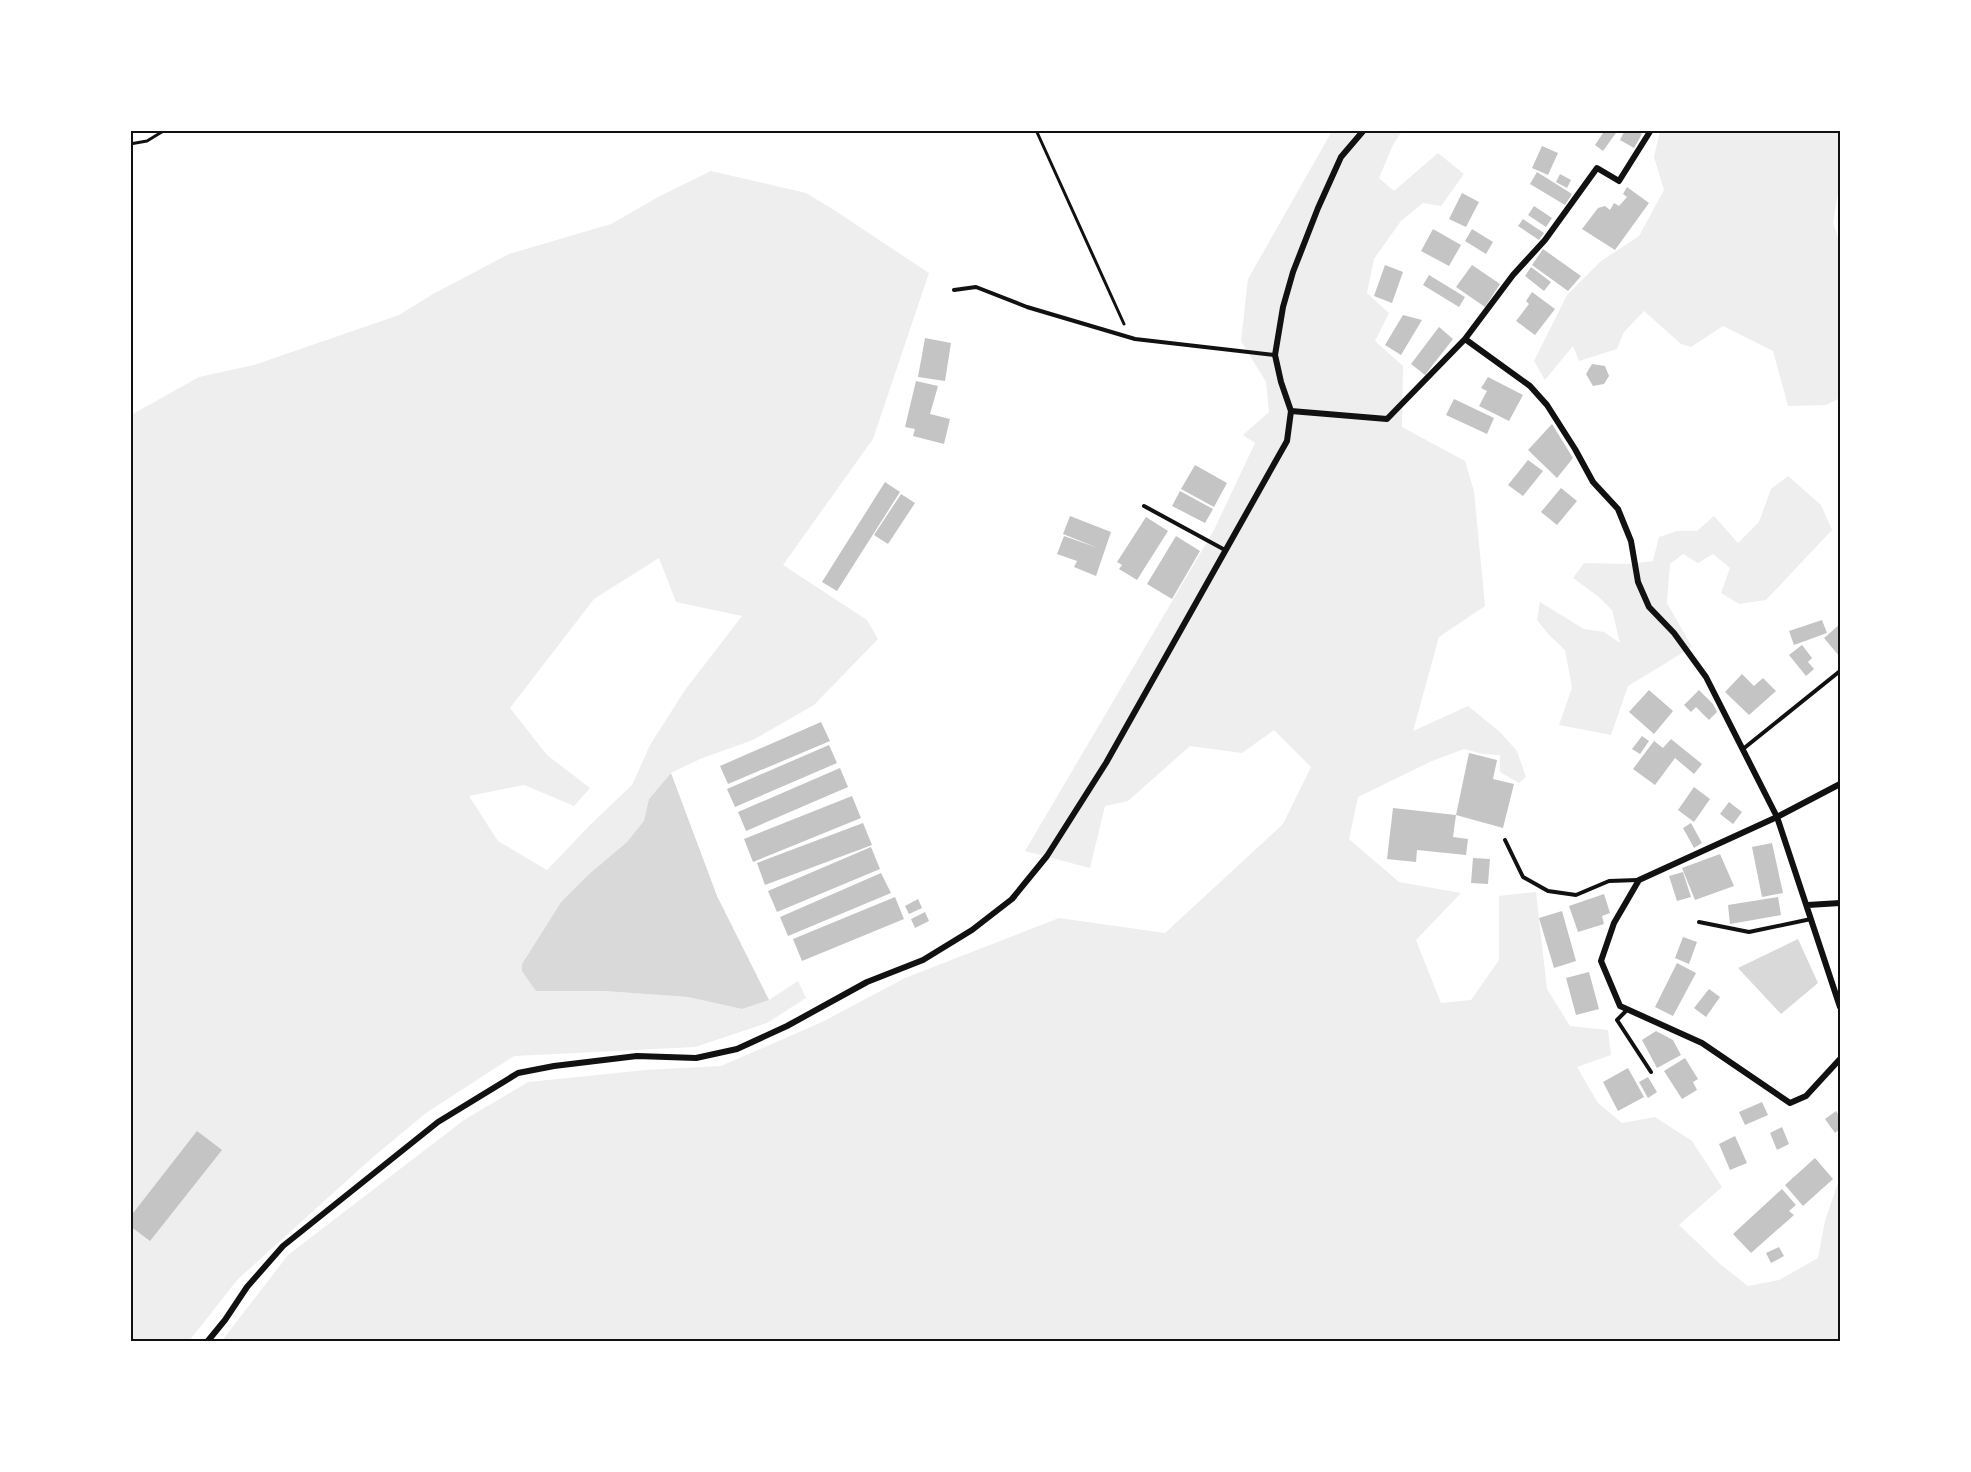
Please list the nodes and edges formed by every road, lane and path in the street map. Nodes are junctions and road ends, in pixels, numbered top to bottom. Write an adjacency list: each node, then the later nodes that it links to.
1 (165, 130): 5 (path)
2 (1036, 130): 7 (path)
3 (1364, 130): 9 (street)
4 (1651, 130): 8 (street)
5 (130, 144)
6 (954, 290): 7 (lane)
7 (1129, 337): 9 (lane)
8 (1465, 339): 10 (street); 14 (street)
9 (1275, 355): 10 (street)
10 (1291, 411): 12 (street)
11 (1144, 506): 12 (lane)
12 (1226, 550): 27 (street)
13 (1840, 671): 14 (lane)
14 (1743, 749): 16 (street)
15 (1840, 784): 16 (street)
16 (1777, 817): 18 (street); 20 (street)
17 (1505, 840): 18 (lane)
18 (1639, 880): 24 (street)
19 (1840, 903): 20 (street)
20 (1808, 905): 21 (street)
21 (1812, 919): 22 (lane); 23 (street)
22 (1699, 922)
23 (1840, 1007)
24 (1627, 1010): 25 (street); 26 (lane)
25 (1840, 1059)
26 (1651, 1072)
27 (207, 1341)

